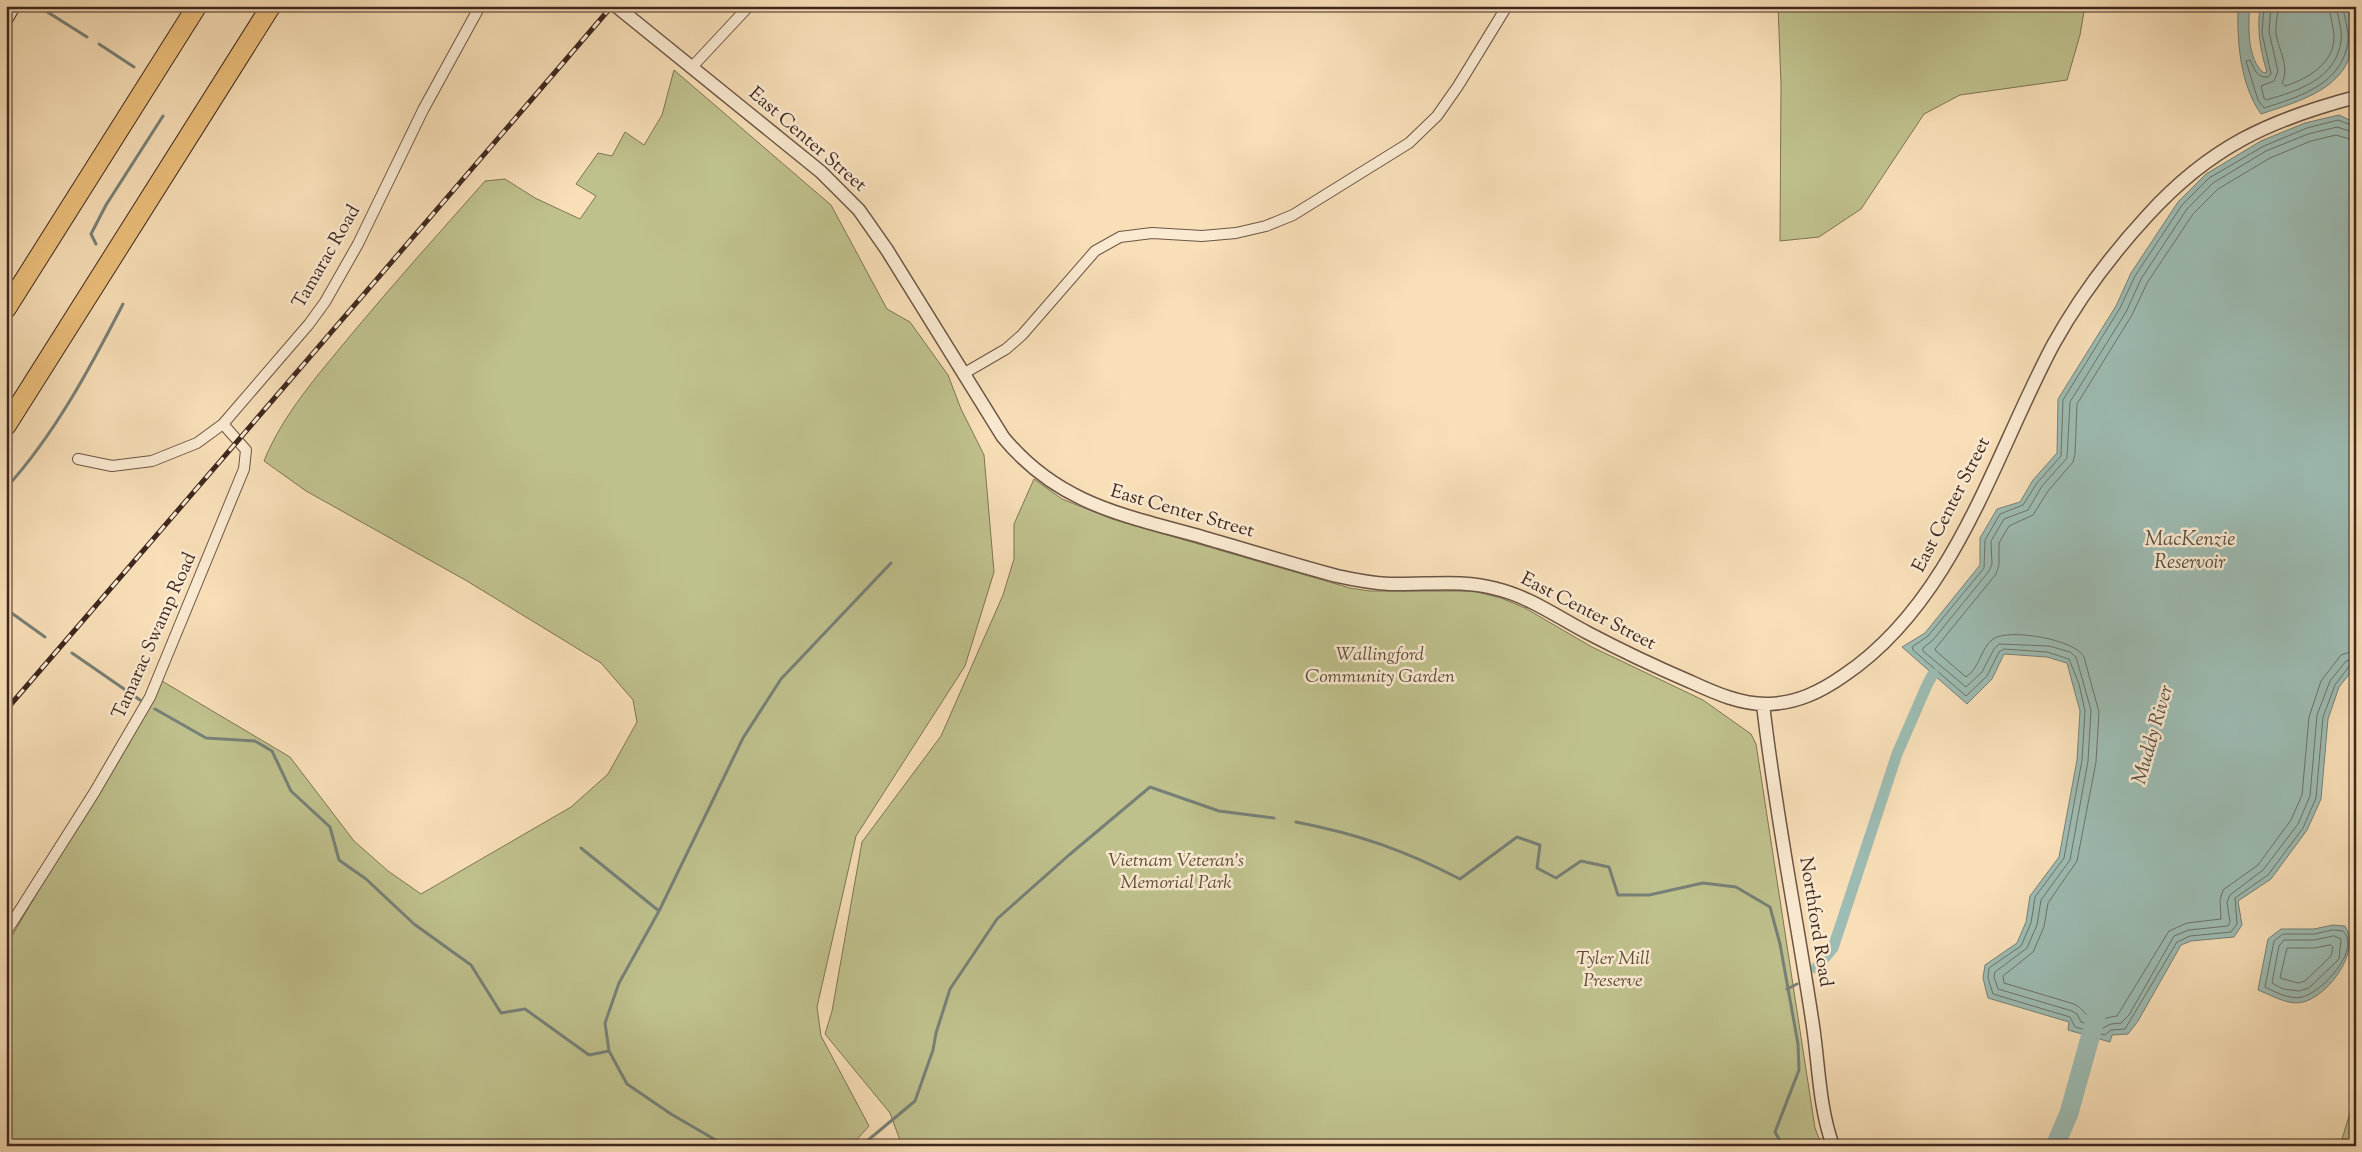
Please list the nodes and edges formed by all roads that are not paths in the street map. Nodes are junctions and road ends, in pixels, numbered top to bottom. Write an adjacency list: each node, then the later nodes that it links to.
1 (12, 6): 8 (main road)
2 (197, 6): 11 (highway)
3 (271, 6): 14 (highway)
4 (480, 6): 13 (street, Tamarac Road)
5 (616, 6): 9 (street, East Center Street)
6 (749, 6): 9 (street)
7 (1507, 6): 12 (street)
8 (6, 18)
9 (692, 68): 12 (street, East Center Street)
10 (2356, 97): 16 (street, East Center Street)
11 (6, 309)
12 (963, 374): 16 (street, East Center Street)
13 (223, 424): 15 (street, Tamarac Road); 17 (street, Tamarac Swamp Road)
14 (6, 426)
15 (78, 459)
16 (1763, 704): 18 (street, Northford Road)
17 (6, 932)
18 (1833, 1146)

